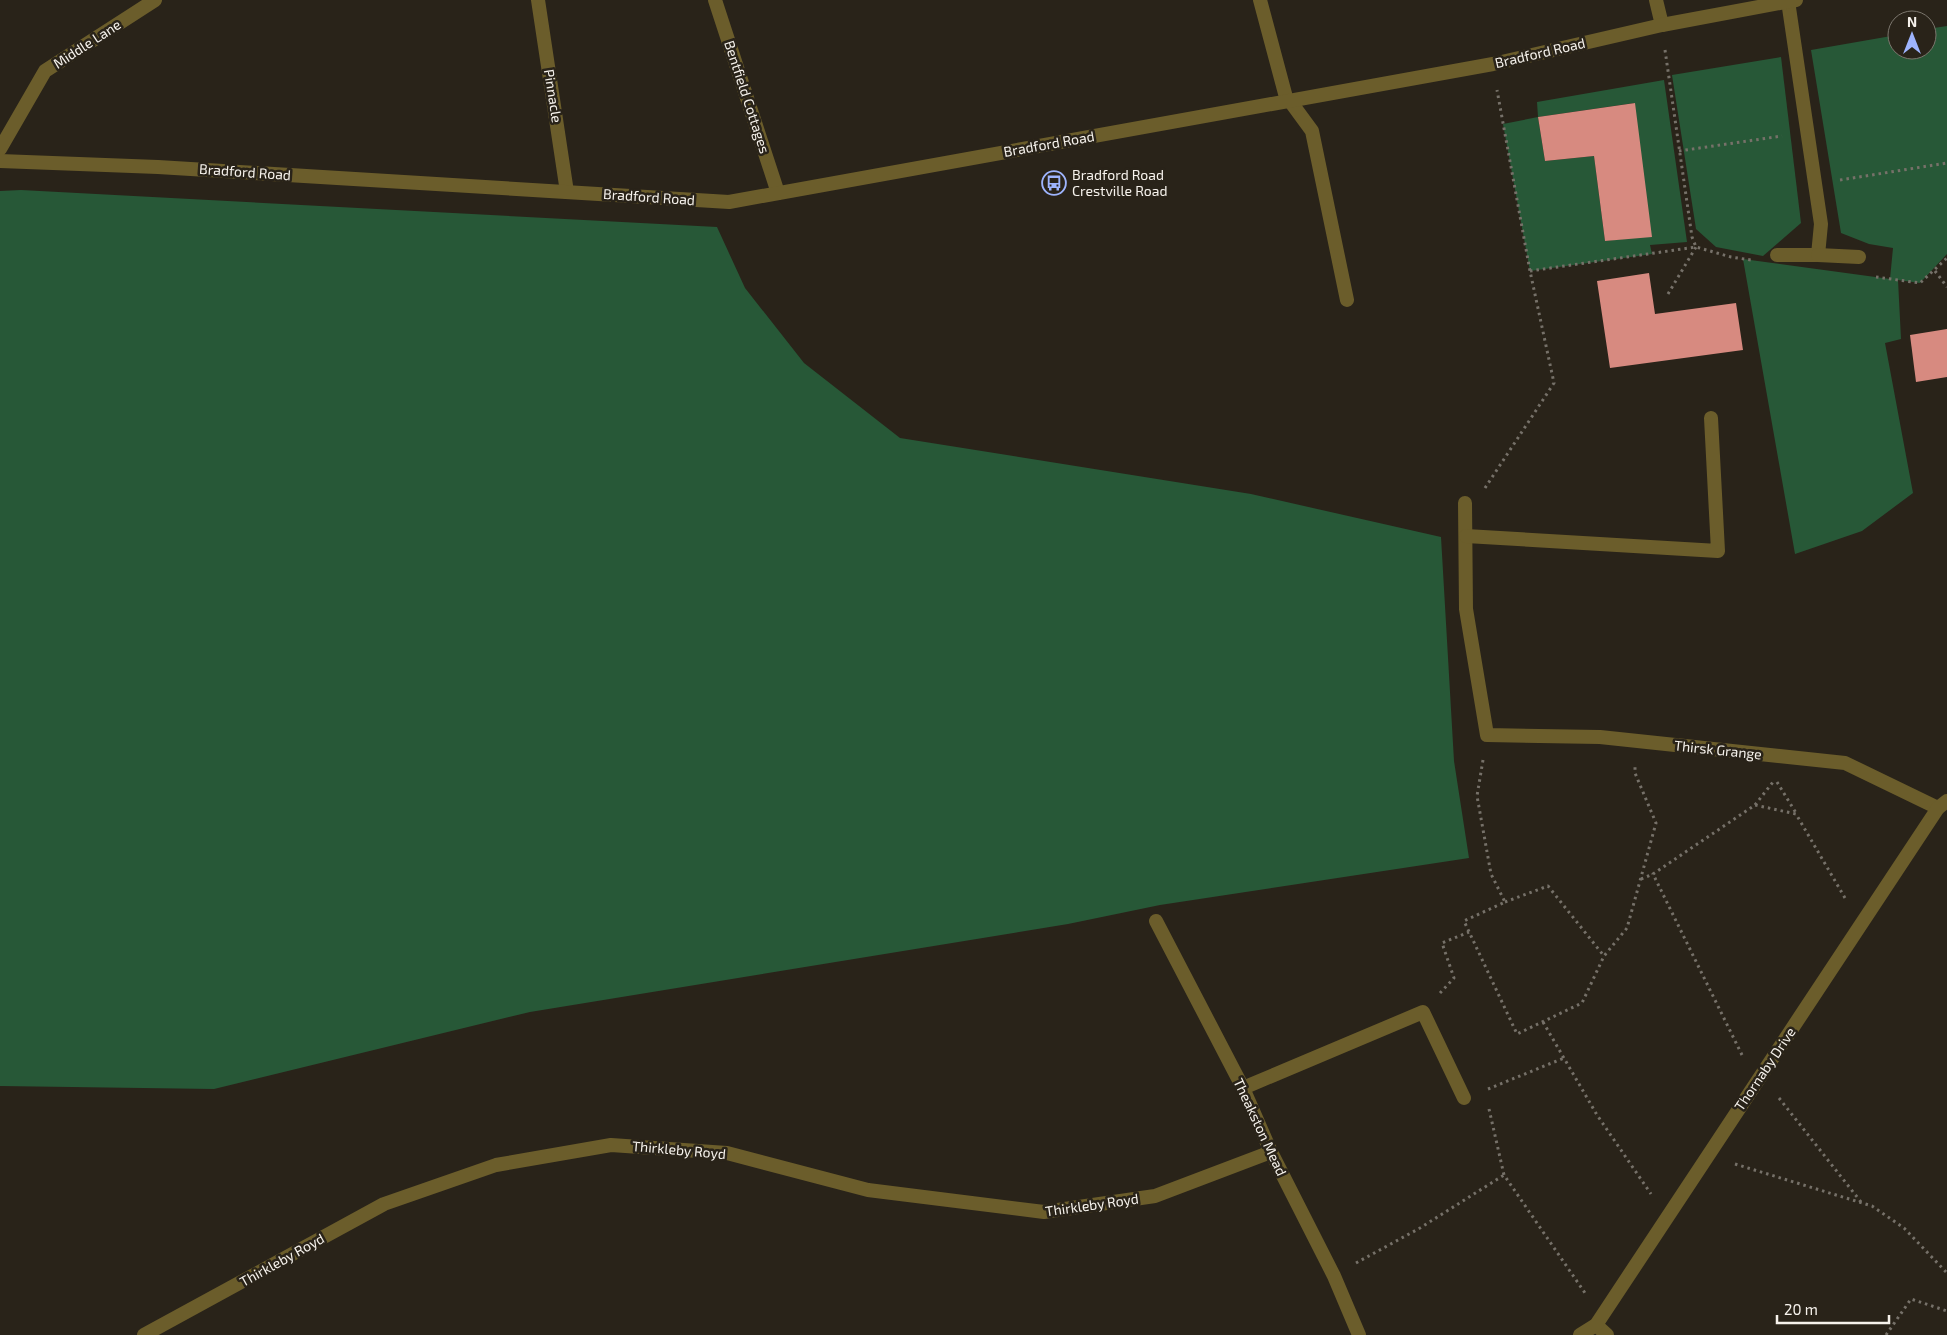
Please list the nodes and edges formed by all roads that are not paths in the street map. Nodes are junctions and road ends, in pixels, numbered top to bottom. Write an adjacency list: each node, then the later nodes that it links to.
1 (155, 0): 9 (street, Middle Lane)
2 (538, 0): 11 (street, Pinnacle)
3 (715, 0): 12 (street, Bentfield Cottages)
4 (1260, 0): 8 (street)
5 (1656, 0): 7 (street)
6 (1792, 1): 7 (street, Bradford Road); 14 (street, Bradford Road)
7 (1662, 25): 8 (street, Bradford Road)
8 (1289, 101): 12 (street, Bradford Road); 16 (street)
9 (0, 149)
10 (0, 161): 11 (street, Bradford Road)
11 (567, 192): 12 (street, Bradford Road)
12 (778, 193)
13 (1776, 255): 14 (street)
14 (1818, 255): 15 (street)
15 (1859, 257)
16 (1347, 300)
17 (1711, 418): 19 (street)
18 (1465, 503): 19 (street)
19 (1466, 536): 20 (street, Thirsk Grange)
20 (1943, 805): 25 (street, Thornaby Drive)
21 (1156, 921): 22 (street, Theakston Mead)
22 (1243, 1088): 23 (street); 24 (street, Theakston Mead)
23 (1464, 1098)
24 (1271, 1152): 26 (street, Thirkleby Royd); 27 (street, Theakston Mead)
25 (1599, 1320): 28 (street, Thornaby Drive); 29 (street)
26 (144, 1335)
27 (1359, 1335)
28 (1580, 1335)
29 (1607, 1335)

